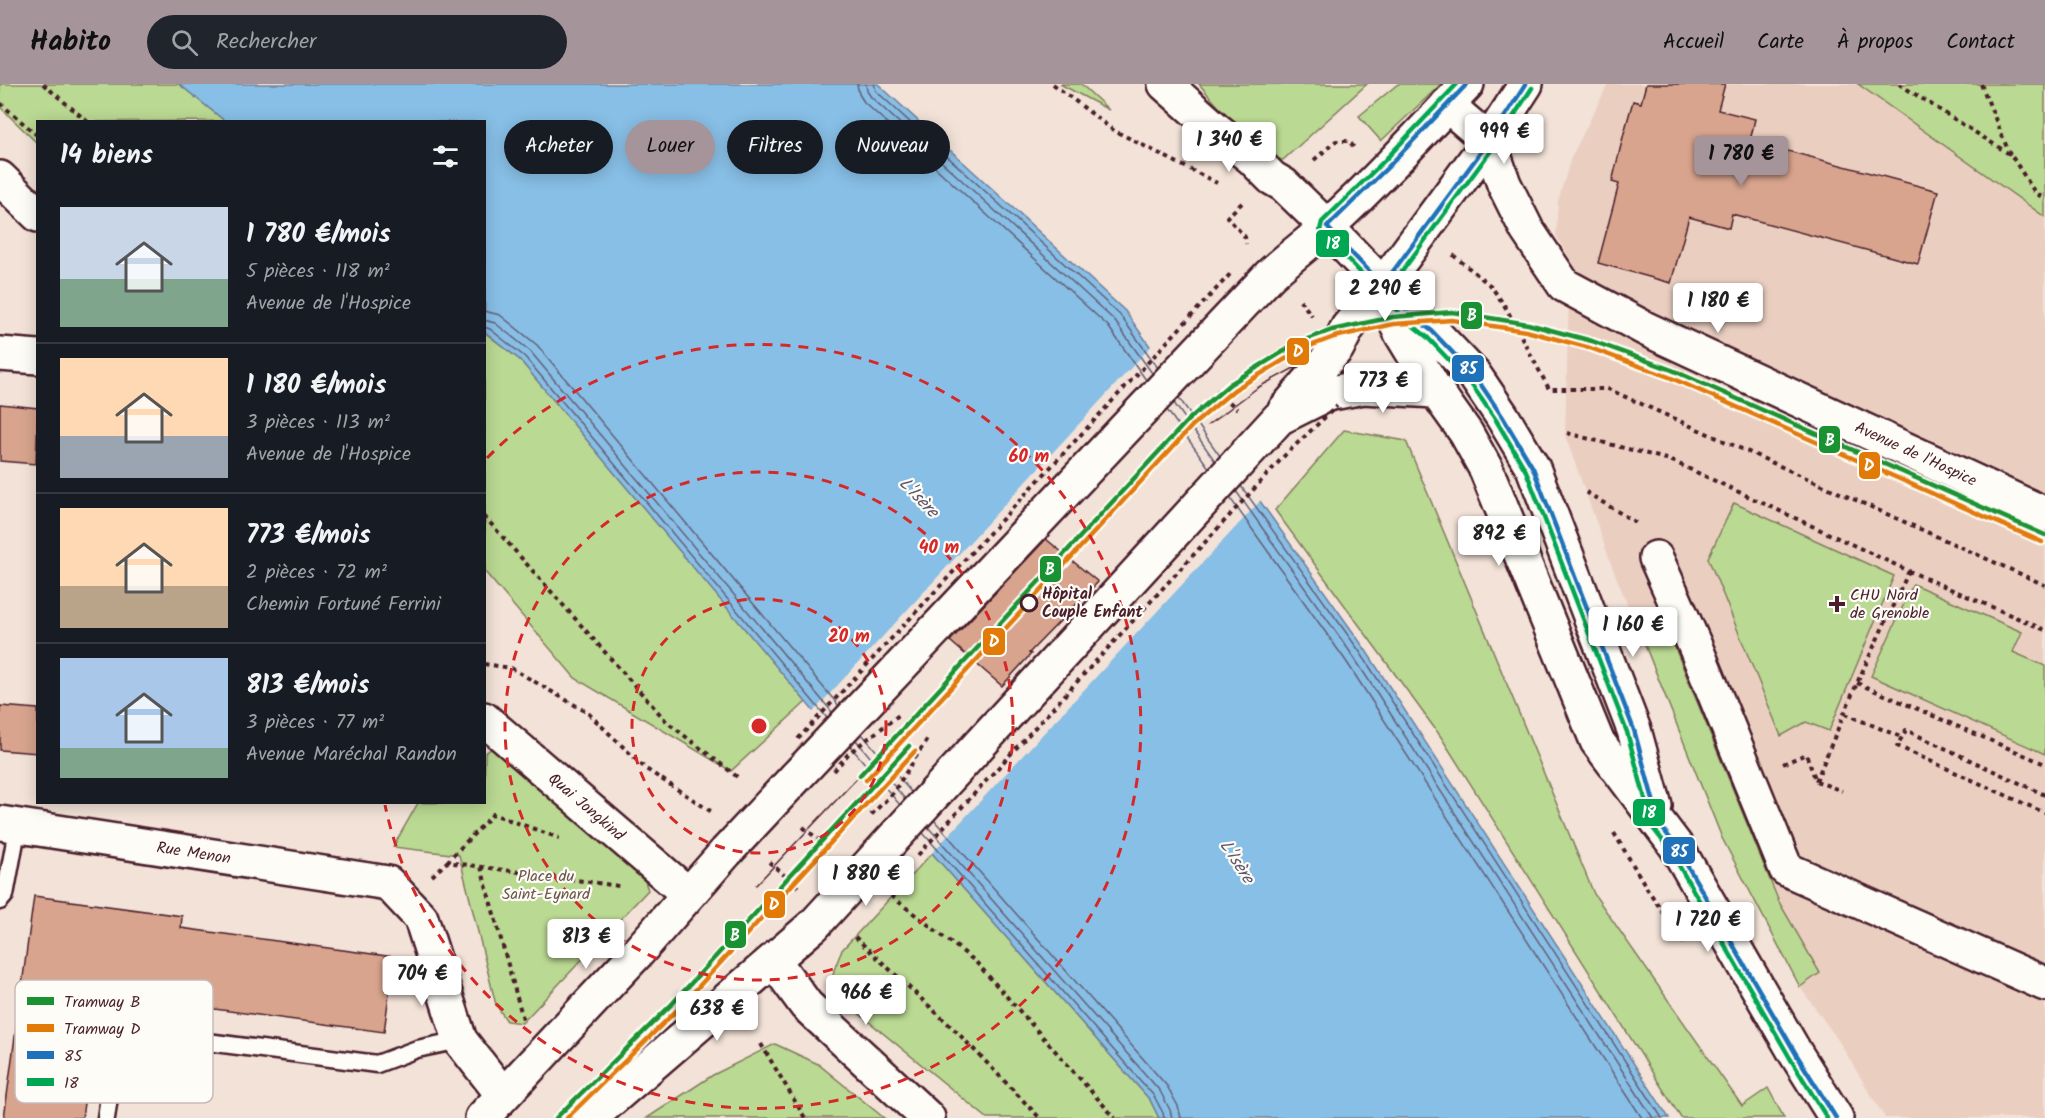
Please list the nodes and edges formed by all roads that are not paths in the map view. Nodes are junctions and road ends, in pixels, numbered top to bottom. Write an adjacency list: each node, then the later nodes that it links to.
1 (1166, 84): 7 (street)
2 (1526, 84): 4 (street)
3 (1457, 95): 4 (street); 7 (street)
4 (1490, 141): 8 (street); 13 (street, Avenue de l'Hospice)
5 (0, 178): 6 (street)
6 (36, 213)
7 (1327, 227): 8 (street); 18 (street, bridge)
8 (1383, 285): 11 (street); 12 (street); 17 (street)
9 (0, 354): 10 (street)
10 (36, 357)
11 (1326, 391): 12 (street); 20 (street, bridge)
12 (1436, 391): 17 (street)
13 (2045, 514)
14 (1656, 558): 21 (street)
15 (486, 721): 18 (street, Quai Jongkind)
16 (9, 824): 19 (lane); 22 (street, Rue Menon)
17 (1660, 825): 29 (street)
18 (688, 894): 25 (street)
19 (0, 901)
20 (774, 961): 27 (street); 28 (street)
21 (2045, 984)
22 (460, 1040): 23 (lane); 25 (street)
23 (213, 1043)
24 (108, 1103): 26 (lane)
25 (492, 1106)
26 (106, 1118)
27 (590, 1118)
28 (928, 1118)
29 (1836, 1118)

